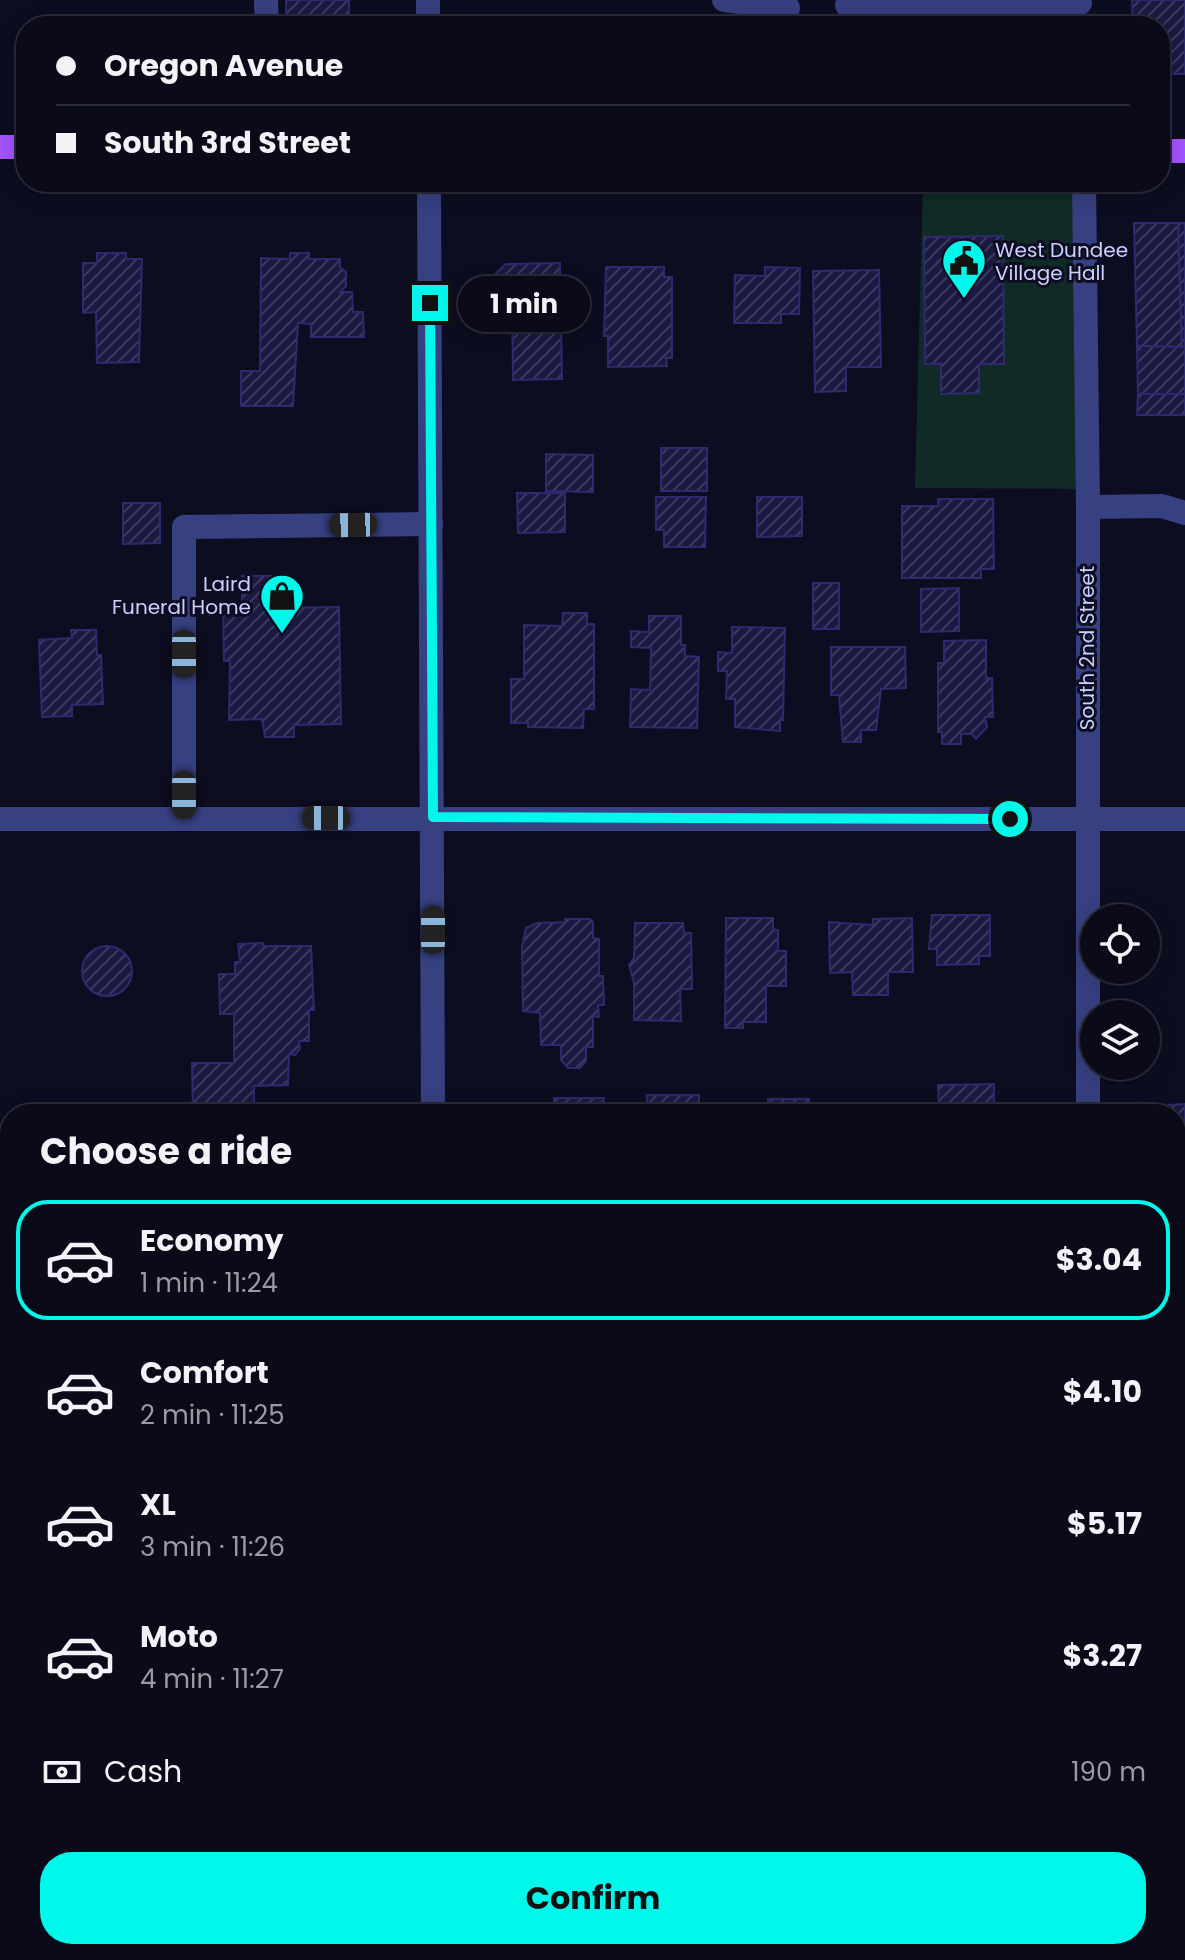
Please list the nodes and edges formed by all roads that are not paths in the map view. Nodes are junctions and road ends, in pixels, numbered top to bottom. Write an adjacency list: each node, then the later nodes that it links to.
1 (724, 0): 4 (street)
2 (847, 5): 3 (street)
3 (1080, 10)
4 (788, 11)
5 (429, 192): 9 (street)
6 (1084, 192): 7 (street, South 2nd Street)
7 (1088, 507): 8 (street); 13 (street, South 2nd Street)
8 (1185, 513)
9 (431, 524): 10 (street); 12 (street)
10 (433, 817): 12 (street); 13 (street); 15 (street)
11 (0, 819): 12 (street)
12 (184, 819)
13 (1086, 819): 14 (street); 16 (street, South 2nd Street)
14 (1185, 819)
15 (433, 1104)
16 (1088, 1104)

